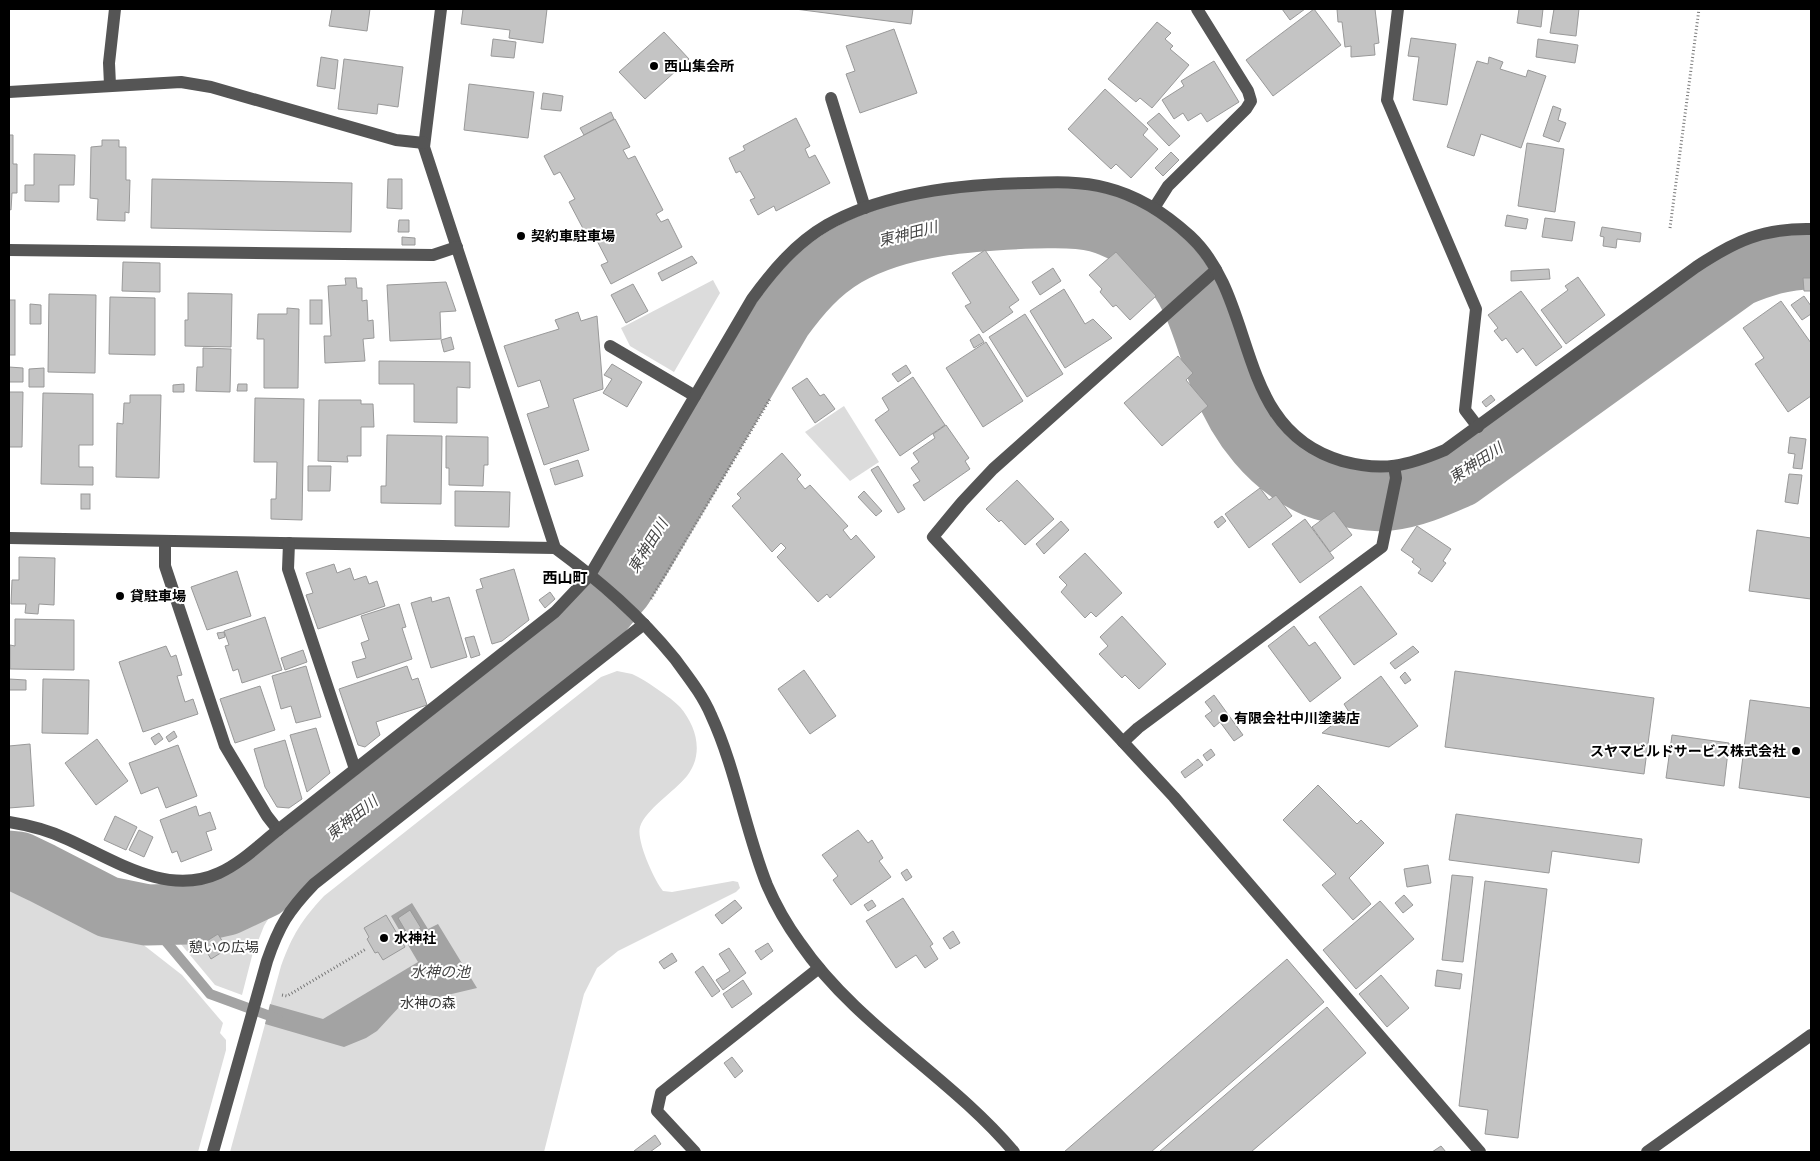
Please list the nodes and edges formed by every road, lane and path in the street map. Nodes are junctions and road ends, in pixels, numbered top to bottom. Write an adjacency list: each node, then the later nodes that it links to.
1 (115, 9): 6 (street)
2 (441, 9): 9 (street)
3 (1197, 9): 11 (street)
4 (1398, 9): 20 (street)
5 (1699, 9): 12 (path)
6 (110, 85): 7 (street); 9 (street)
7 (9, 92)
8 (831, 98): 10 (street)
9 (424, 143): 14 (street)
10 (865, 208): 11 (street); 18 (street)
11 (1154, 208): 16 (street)
12 (1670, 228)
13 (1811, 228): 20 (street)
14 (457, 247): 15 (street); 25 (street)
15 (9, 250)
16 (1212, 274): 21 (street); 29 (street)
17 (610, 346): 18 (street)
18 (695, 396): 26 (street)
19 (770, 399): 27 (path)
20 (1478, 427): 21 (street)
21 (1395, 472): 29 (street)
22 (9, 538): 23 (street)
23 (165, 541): 24 (street); 32 (street)
24 (289, 543): 25 (street); 30 (street)
25 (555, 548): 26 (street)
26 (592, 576): 28 (street); 30 (street)
27 (659, 587)
28 (644, 624): 34 (street); 37 (street)
29 (1123, 742): 40 (street)
30 (355, 769): 32 (street)
31 (9, 822): 32 (street)
32 (278, 830)
33 (366, 949): 35 (path)
34 (819, 968): 38 (street); 39 (street)
35 (274, 993)
36 (1811, 1036): 41 (street)
37 (214, 1152)
38 (695, 1152)
39 (1014, 1152)
40 (1480, 1152)
41 (1647, 1152)

